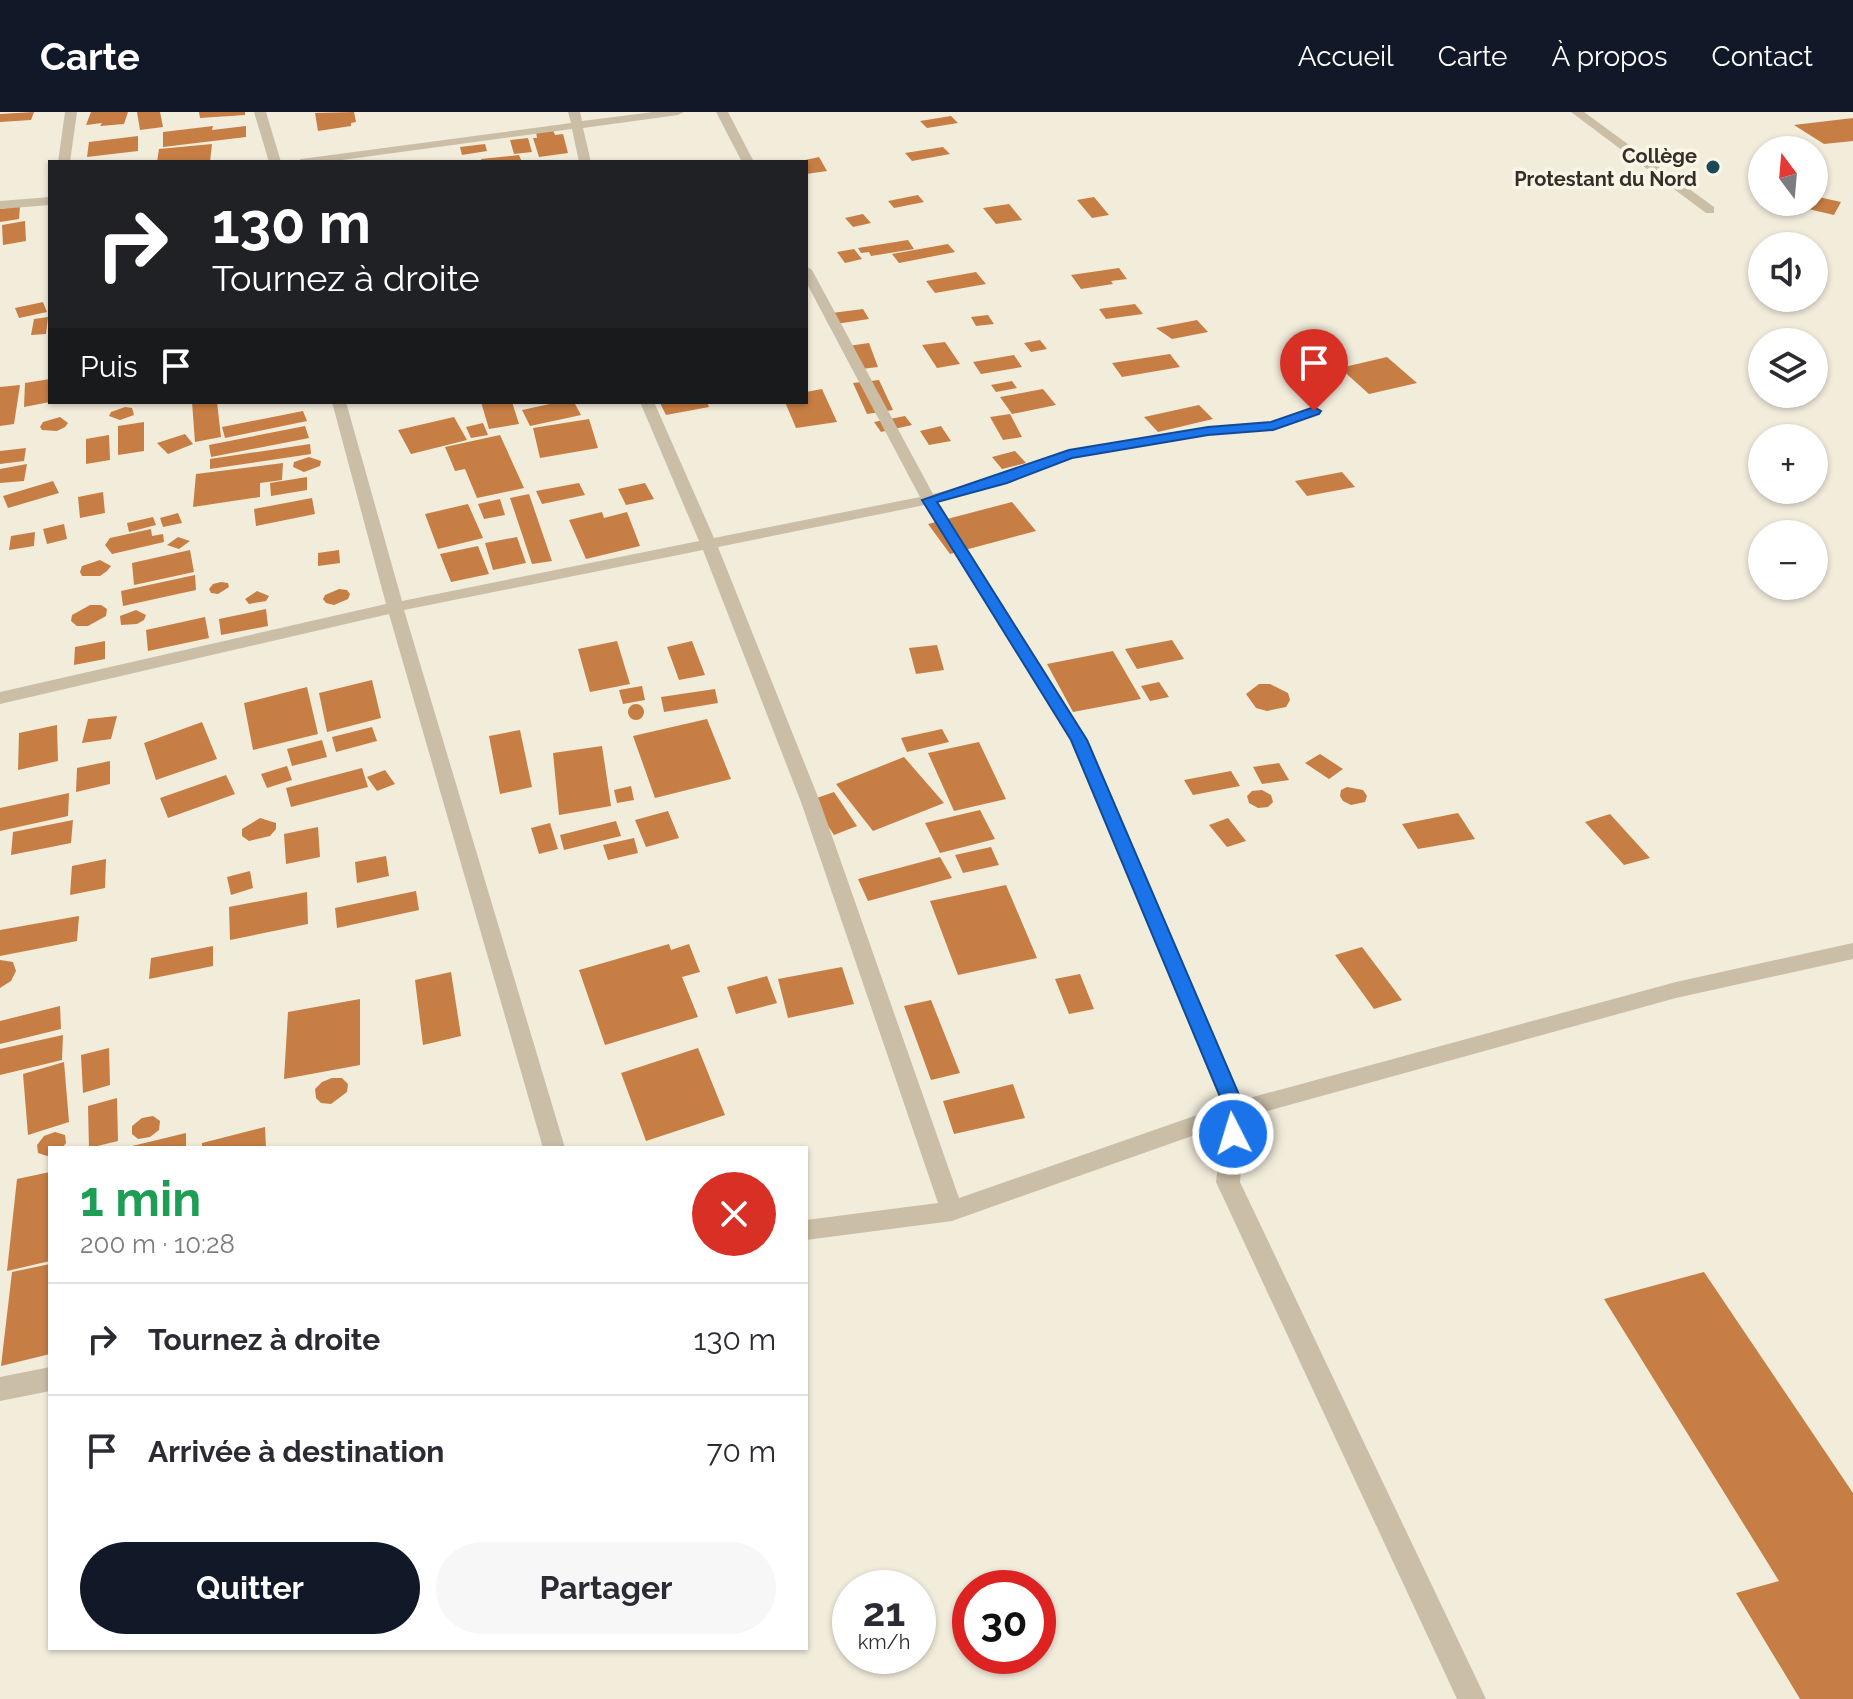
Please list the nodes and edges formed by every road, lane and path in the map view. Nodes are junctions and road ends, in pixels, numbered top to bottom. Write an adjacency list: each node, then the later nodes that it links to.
1 (71, 112): 8 (street)
2 (260, 112): 9 (street)
3 (574, 112): 7 (street)
4 (678, 112): 7 (street)
5 (722, 112): 12 (street)
6 (1577, 112): 15 (street)
7 (578, 126): 10 (street); 11 (street)
8 (64, 160)
9 (274, 160)
10 (316, 160)
11 (585, 160)
12 (747, 160)
13 (48, 201): 14 (street)
14 (0, 205)
15 (1710, 210)
16 (808, 274): 20 (street)
17 (340, 404): 22 (street)
18 (648, 404): 21 (street)
19 (1314, 411): 20 (street)
20 (929, 500): 21 (street); 25 (street)
21 (710, 542): 22 (street); 27 (street)
22 (395, 607): 23 (street); 26 (street)
23 (0, 698)
24 (1853, 951): 25 (street)
25 (1236, 1111): 27 (street); 31 (street)
26 (553, 1146)
27 (952, 1211): 28 (street)
28 (808, 1230)
29 (48, 1379): 30 (street)
30 (0, 1389)
31 (1472, 1699)

